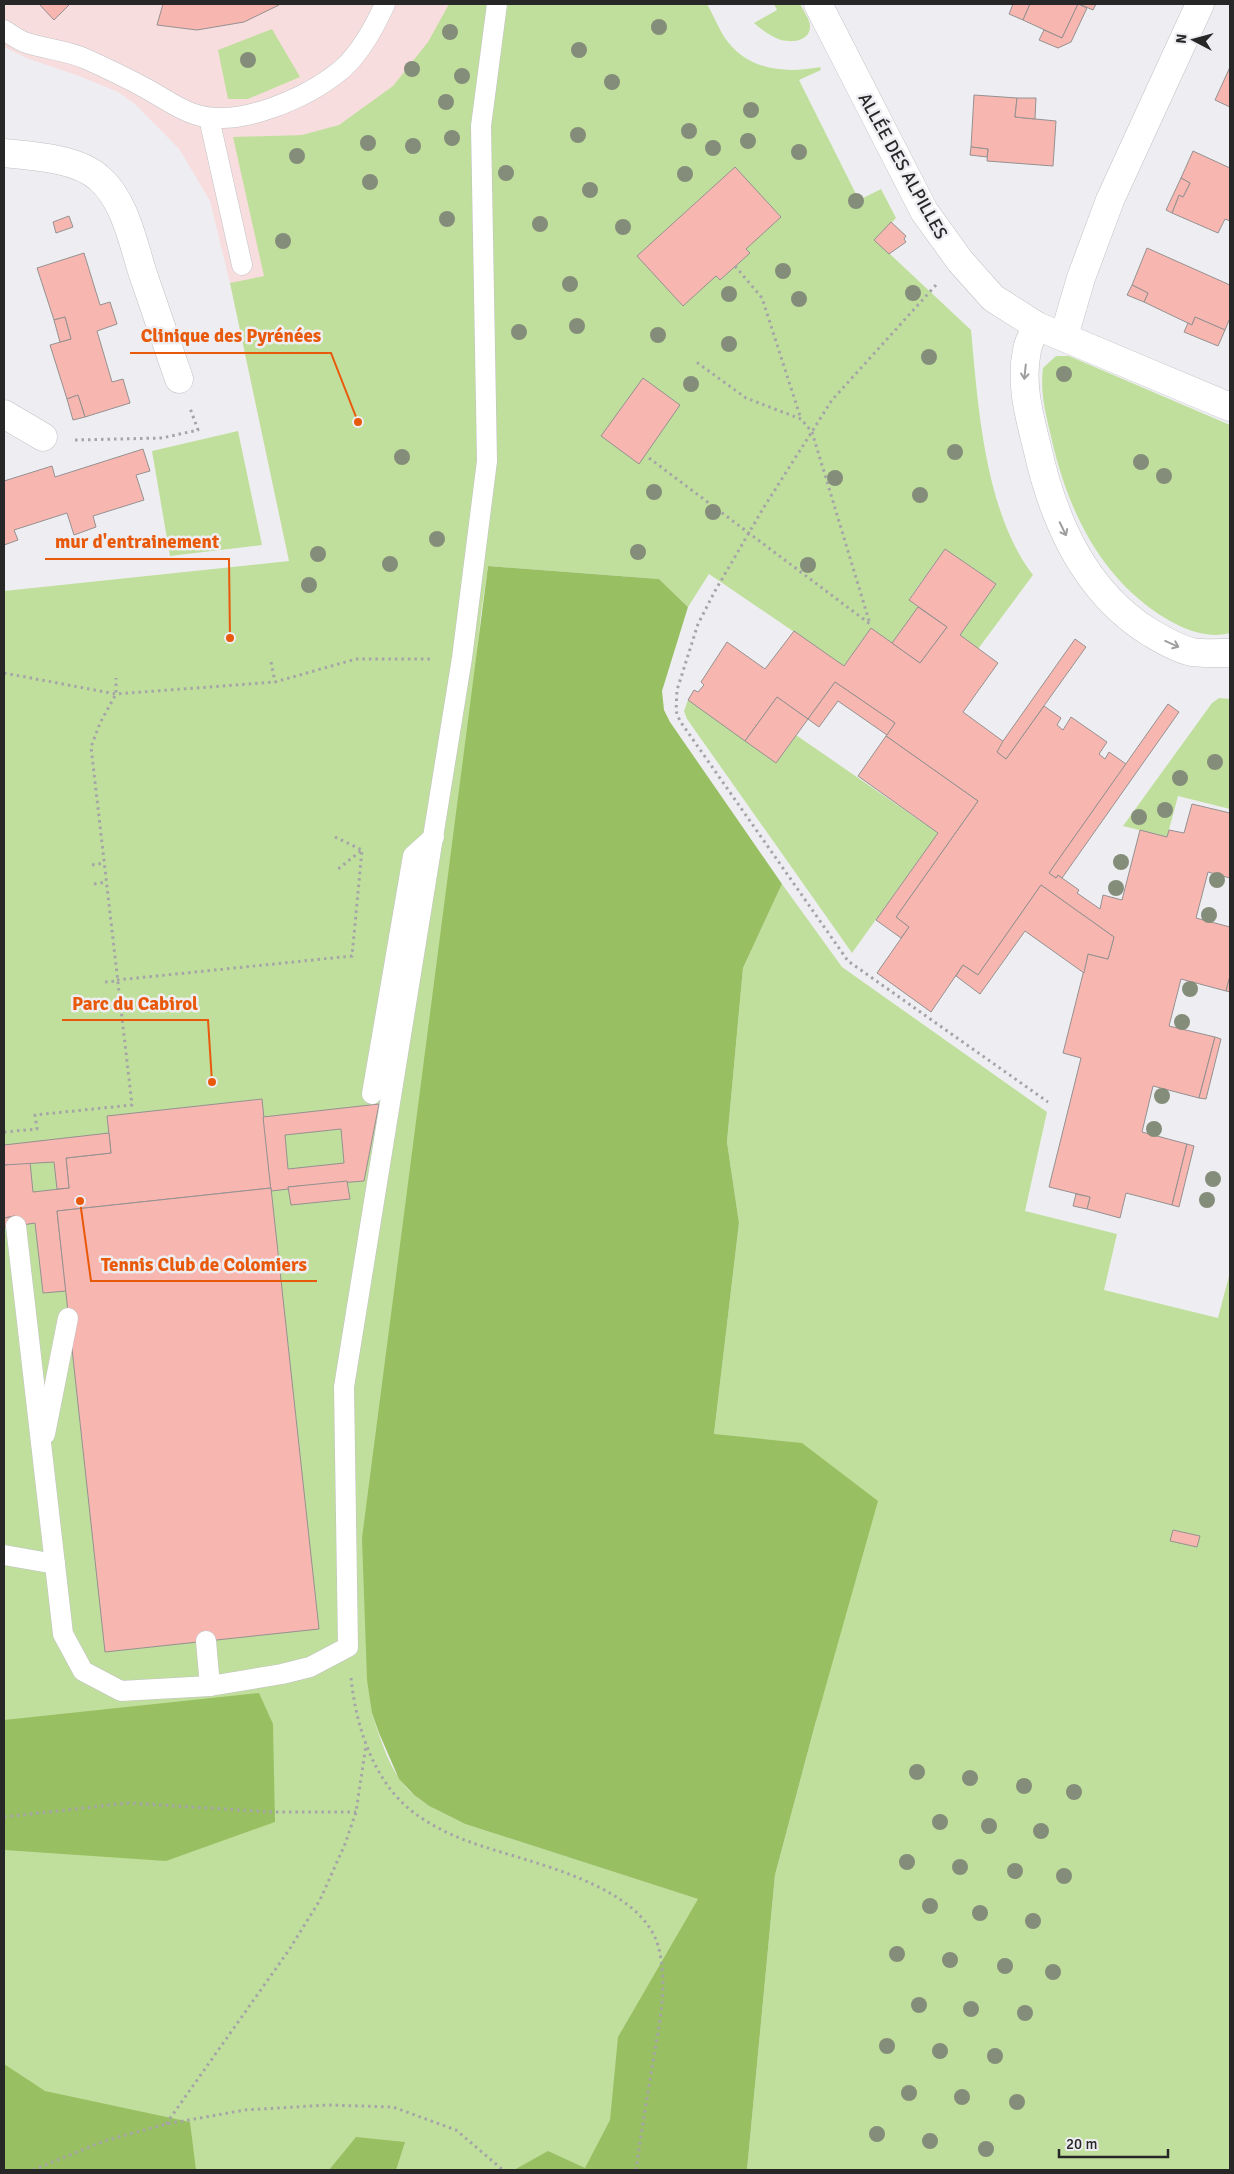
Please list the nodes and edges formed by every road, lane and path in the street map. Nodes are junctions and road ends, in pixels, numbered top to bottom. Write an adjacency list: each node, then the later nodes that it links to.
1 (385, 4): 6 (lane)
2 (497, 4): 23 (lane)
3 (818, 4): 8 (street, ALLÉE DES ALPILLES)
4 (1200, 4): 12 (street)
5 (4, 30): 6 (lane)
6 (209, 118): 9 (lane)
7 (4, 153): 14 (street)
8 (960, 261): 11 (street, ALLÉE DES ALPILLES); 18 (path)
9 (242, 265)
10 (735, 266): 17 (path)
11 (1037, 326): 12 (street, ALLÉE DES ALPILLES); 22 (street, one-way to 22)
12 (1064, 336): 15 (street, ALLÉE DES ALPILLES)
13 (695, 361): 17 (path)
14 (179, 379): 19 (path)
15 (1230, 408)
16 (4, 414): 19 (street)
17 (801, 419): 18 (path)
18 (812, 432): 21 (path); 21 (path)
19 (42, 437)
20 (649, 458): 21 (path)
21 (749, 533): 42 (path)
22 (1230, 653)
23 (462, 658): 27 (path); 30 (lane)
24 (271, 662): 27 (path)
25 (4, 672): 28 (path)
26 (116, 678): 28 (path)
27 (275, 682): 28 (path)
28 (116, 694): 32 (path)
29 (335, 837): 31 (path)
30 (434, 838): 41 (lane); 50 (lane)
31 (362, 850): 34 (path); 37 (path)
32 (104, 863): 33 (path); 35 (path)
33 (92, 865)
34 (338, 868)
35 (106, 882): 36 (path); 37 (path)
36 (94, 884)
37 (117, 980): 38 (path); 40 (path)
38 (105, 982)
39 (136, 1089): 40 (path)
40 (130, 1090): 43 (path)
41 (372, 1094)
42 (1048, 1102)
43 (4, 1132)
44 (16, 1226): 46 (lane)
45 (68, 1318): 46 (lane)
46 (42, 1453): 48 (lane)
47 (4, 1555): 48 (lane)
48 (55, 1564): 51 (lane)
49 (206, 1641): 51 (lane)
50 (348, 1647): 51 (lane); 52 (path)
51 (210, 1686)
52 (366, 1744): 53 (path); 58 (path)
53 (356, 1812): 54 (path); 55 (path)
54 (4, 1817)
55 (166, 2124): 56 (path); 57 (path)
56 (33, 2170)
57 (504, 2170)
58 (636, 2170)

